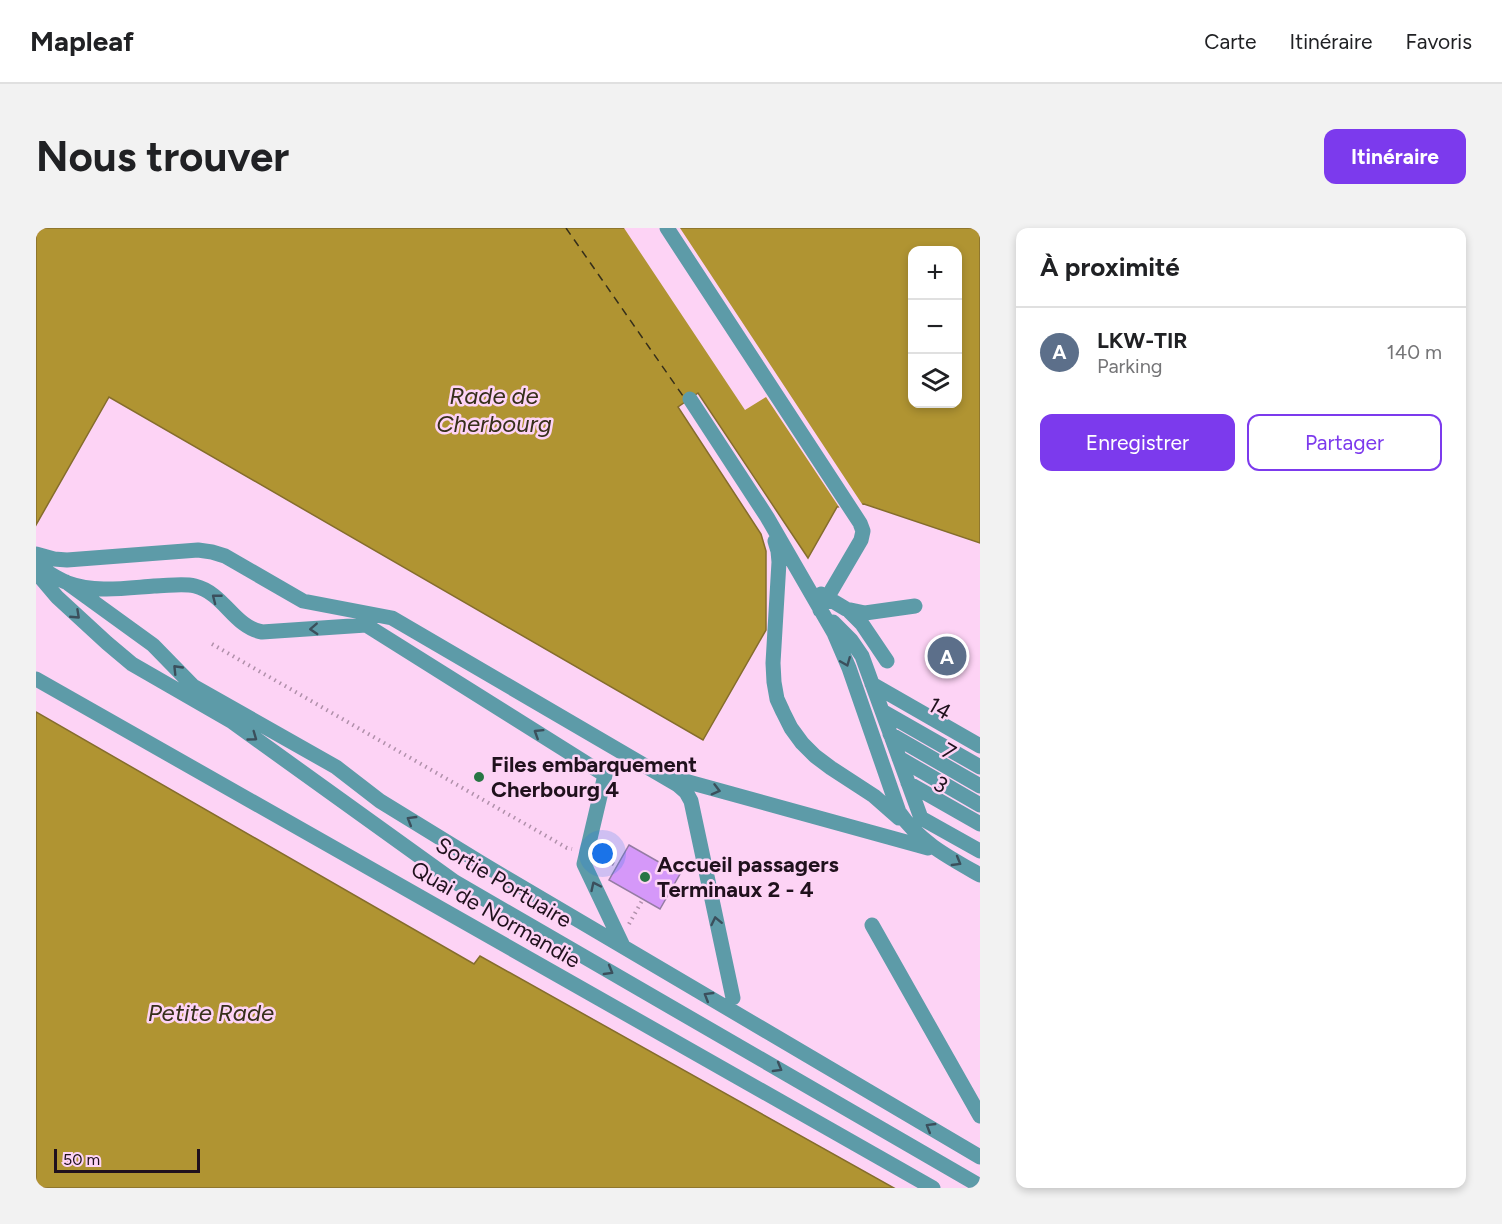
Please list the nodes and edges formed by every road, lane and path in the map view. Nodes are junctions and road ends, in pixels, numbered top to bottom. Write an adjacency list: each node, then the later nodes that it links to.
1 (667, 228): 6 (lane)
2 (36, 554): 16 (lane)
3 (36, 565): 5 (lane)
4 (36, 572): 35 (lane, Sortie Portuaire, one-way to 35)
5 (66, 582): 27 (lane, one-way to 5); 31 (lane, one-way to 5)
6 (824, 604): 8 (lane); 13 (lane); 13 (lane, one-way to 13); 13 (lane)
7 (915, 606): 8 (lane)
8 (846, 609): 10 (lane)
9 (212, 644): 27 (path)
10 (887, 661)
11 (36, 679): 36 (lane, Quai de Normandie)
12 (980, 746): 13 (lane)
13 (898, 757): 14 (lane, 14); 15 (lane); 17 (lane); 18 (lane); 19 (lane, 7); 20 (lane); 21 (lane); 22 (lane); 23 (lane, 3); 24 (lane); 25 (lane); 26 (lane)
14 (980, 757)
15 (980, 767)
16 (659, 774): 25 (lane, one-way to 25); 32 (lane, one-way to 16)
17 (980, 777)
18 (980, 786)
19 (980, 795)
20 (980, 805)
21 (980, 814)
22 (980, 824)
23 (980, 832)
24 (980, 841)
25 (937, 850): 29 (lane, one-way to 29)
26 (980, 851)
27 (587, 853): 28 (path); 31 (lane, one-way to 27)
28 (617, 866)
29 (980, 875)
30 (872, 925): 33 (lane)
31 (623, 946): 34 (lane, one-way to 31)
32 (733, 998)
33 (980, 1116)
34 (980, 1157)
35 (980, 1186)
36 (933, 1188)

